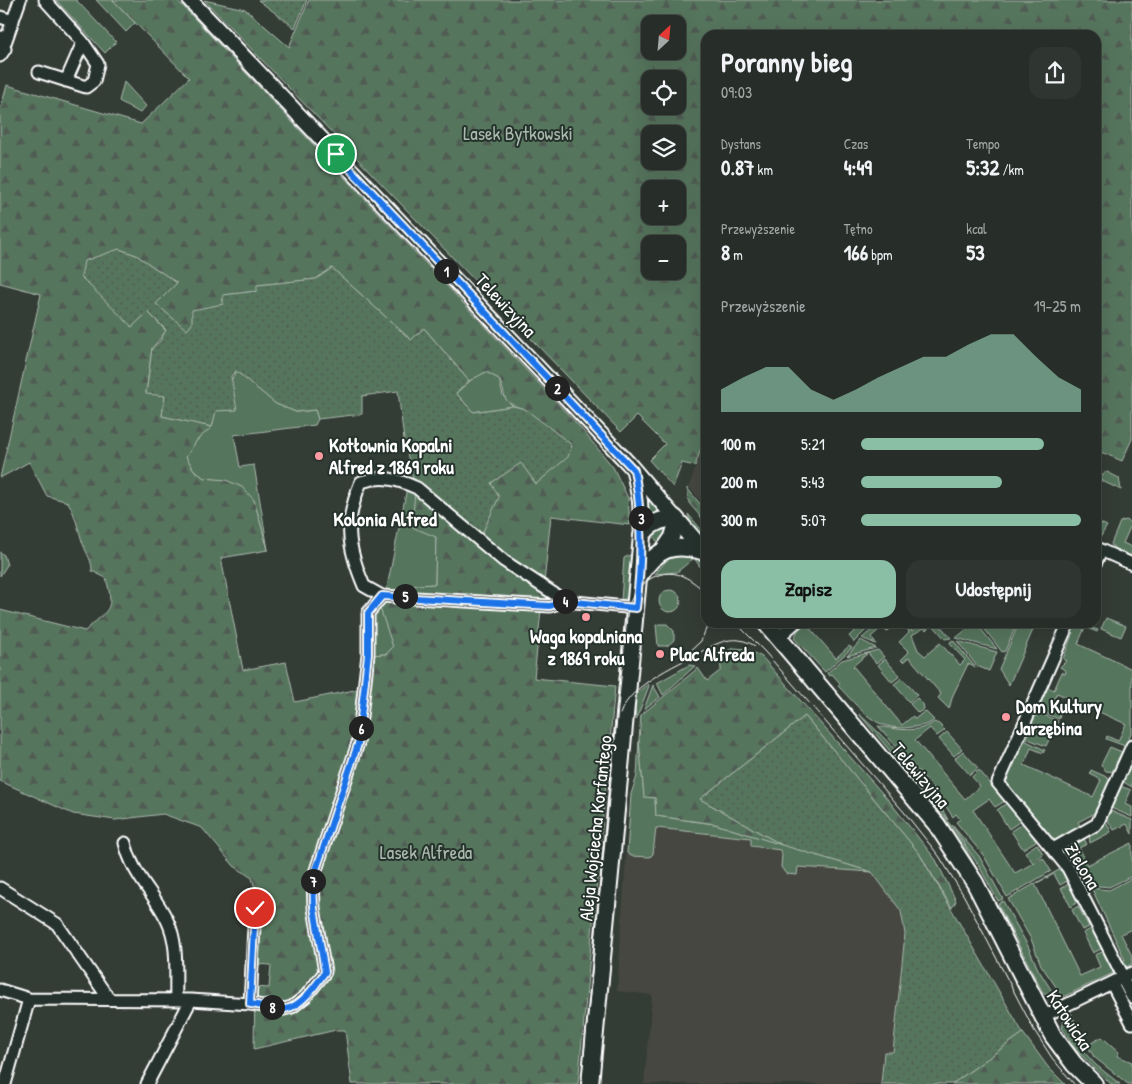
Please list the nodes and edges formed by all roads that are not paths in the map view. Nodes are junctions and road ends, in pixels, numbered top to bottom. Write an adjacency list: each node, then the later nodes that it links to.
1 (20, 0): 5 (street)
2 (45, 0): 7 (street)
3 (190, 0): 11 (street, Telewizyjna)
4 (0, 17): 5 (street)
5 (13, 21): 6 (street)
6 (2, 40): 8 (street)
7 (83, 42): 10 (street); 10 (street)
8 (0, 56)
9 (39, 72): 10 (street)
10 (66, 81)
11 (634, 470): 12 (street, Telewizyjna); 13 (street, Aleja Wojciecha Korfantego)
12 (676, 519): 13 (main road); 14 (main road, Telewizyjna); 15 (street)
13 (642, 536): 19 (main road, Aleja Wojciecha Korfantego)
14 (701, 548)
15 (663, 550): 17 (main road); 19 (main road)
16 (1101, 550): 18 (street)
17 (701, 552)
18 (1132, 564)
19 (639, 576): 22 (main road, Aleja Wojciecha Korfantego)
20 (382, 596): 21 (street); 21 (street); 40 (street)
21 (565, 601): 22 (street)
22 (636, 608): 45 (main road, Aleja Wojciecha Korfantego)
23 (770, 628): 26 (main road, Telewizyjna)
24 (789, 628): 26 (street)
25 (1066, 628): 29 (street, Zielona)
26 (778, 638): 32 (main road, Telewizyjna)
27 (1132, 746): 29 (street)
28 (125, 843): 38 (street)
29 (1053, 848): 33 (street, Zielona)
30 (0, 888): 37 (street)
31 (255, 908): 40 (street)
32 (1019, 972): 41 (main road, Katowicka)
33 (1122, 978): 35 (street, Zielona); 41 (street); 42 (street, Zielona)
34 (0, 990): 36 (street)
35 (1132, 997)
36 (29, 999): 37 (street); 43 (street)
37 (109, 999): 38 (street)
38 (176, 1000): 39 (street)
39 (191, 1000): 40 (street); 44 (street)
40 (250, 1004)
41 (1042, 1017): 46 (main road, Katowicka)
42 (1132, 1023)
43 (5, 1084)
44 (147, 1084)
45 (590, 1084)
46 (1094, 1084)

